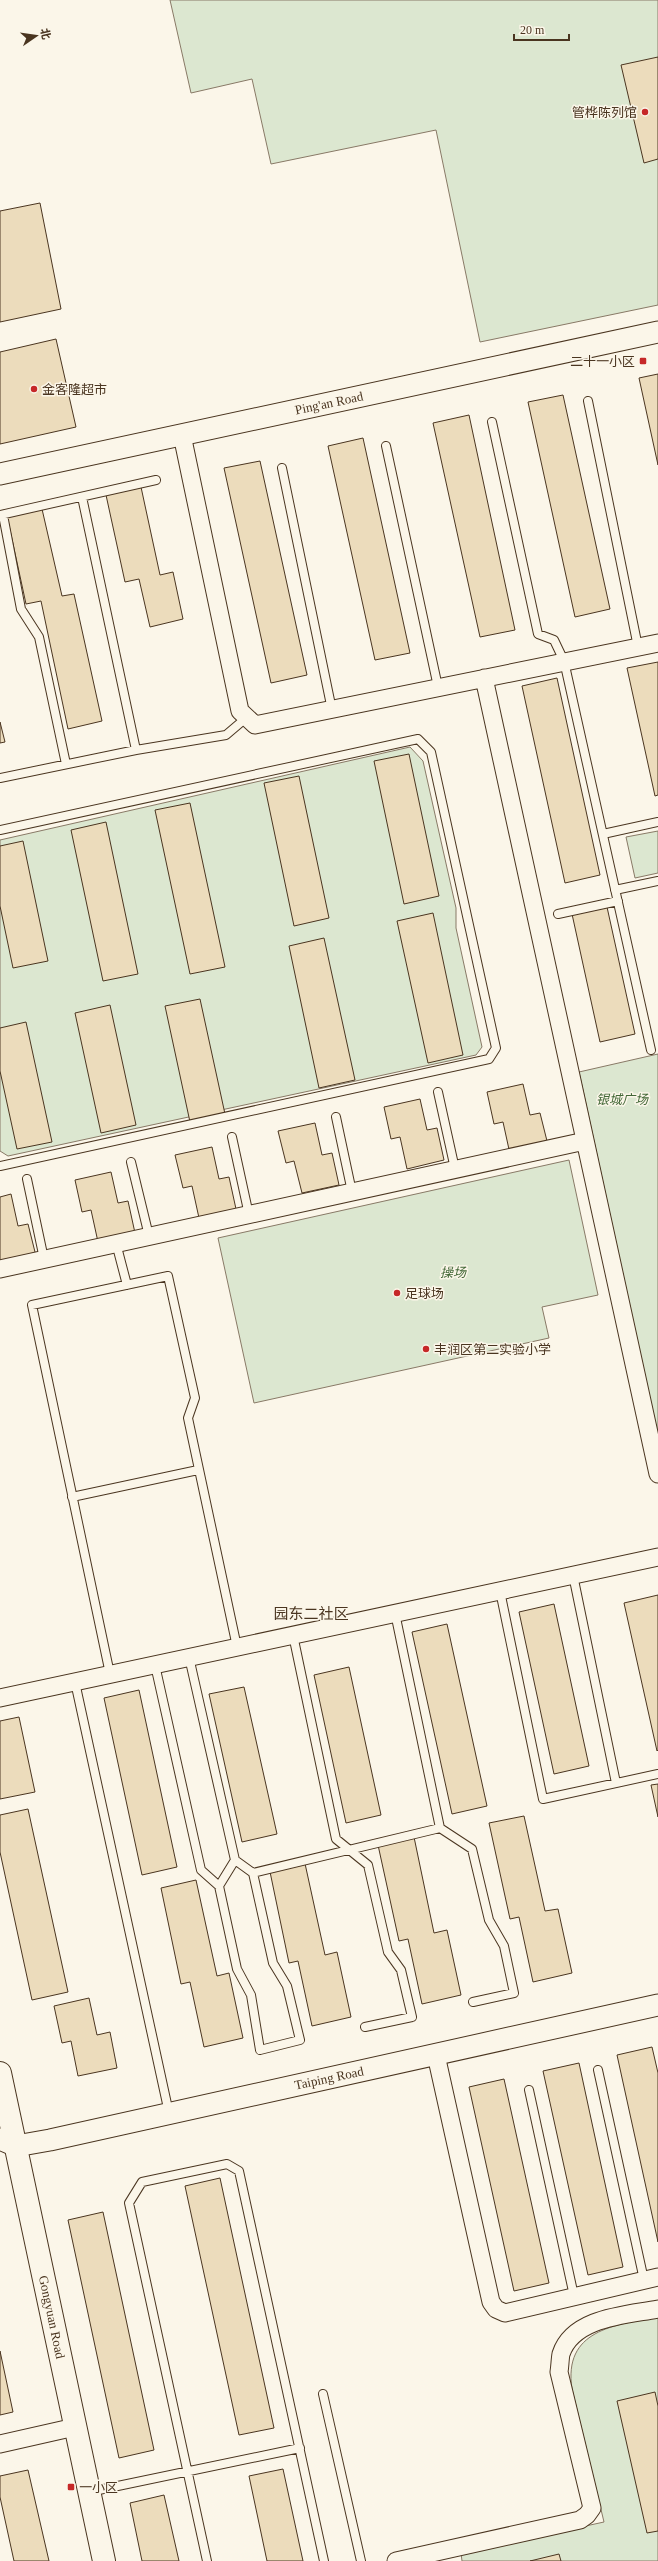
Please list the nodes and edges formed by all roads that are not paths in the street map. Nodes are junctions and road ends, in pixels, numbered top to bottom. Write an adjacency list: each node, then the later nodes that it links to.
1 (658, 332): 4 (street, Ping'an Road)
2 (588, 401): 12 (lane)
3 (492, 422): 13 (lane)
4 (182, 435): 7 (street, Ping'an Road); 17 (street)
5 (386, 446): 15 (lane)
6 (282, 468): 16 (lane)
7 (0, 474)
8 (156, 480): 9 (lane)
9 (82, 497): 10 (lane); 18 (lane)
10 (1, 515): 19 (lane)
11 (658, 643): 12 (street)
12 (638, 647): 13 (street)
13 (564, 661): 14 (street); 23 (lane)
14 (484, 678): 15 (street); 32 (street)
15 (438, 687): 16 (street)
16 (332, 710): 17 (street)
17 (246, 718): 18 (lane)
18 (136, 750): 19 (lane)
19 (66, 764): 20 (lane)
20 (0, 778)
21 (658, 822): 23 (lane)
22 (0, 830): 34 (lane)
23 (603, 834): 25 (lane)
24 (658, 880): 25 (lane)
25 (615, 890): 26 (lane)
26 (618, 901): 27 (lane); 28 (lane)
27 (558, 914)
28 (651, 1050)
29 (438, 1092): 35 (lane)
30 (336, 1117): 37 (lane)
31 (232, 1137): 38 (lane)
32 (585, 1141): 35 (street); 45 (street)
33 (131, 1162): 39 (lane)
34 (0, 1166)
35 (455, 1170): 37 (street)
36 (27, 1179): 41 (lane)
37 (352, 1192): 38 (street)
38 (249, 1214): 39 (street)
39 (149, 1236): 40 (street)
40 (116, 1244): 41 (street); 43 (lane)
41 (44, 1259): 42 (street)
42 (0, 1269)
43 (127, 1285): 44 (lane); 46 (lane)
44 (198, 1470): 46 (lane); 52 (lane)
45 (658, 1474)
46 (72, 1497): 55 (lane)
47 (658, 1556): 48 (street)
48 (573, 1575): 49 (street); 59 (lane)
49 (500, 1590): 50 (street); 59 (lane)
50 (395, 1613): 51 (street); 60 (lane)
51 (293, 1635): 52 (street); 61 (lane)
52 (236, 1647): 53 (street)
53 (189, 1658): 54 (street); 62 (lane)
54 (155, 1665): 55 (street); 64 (lane)
55 (110, 1674): 56 (street)
56 (75, 1682): 57 (street); 72 (lane)
57 (0, 1698)
58 (658, 1774): 59 (lane)
59 (616, 1783)
60 (440, 1828): 61 (lane); 65 (lane)
61 (349, 1849): 63 (lane); 67 (lane)
62 (235, 1860): 63 (lane); 64 (lane)
63 (253, 1873): 64 (lane)
64 (219, 1886)
65 (473, 2002)
66 (658, 2005): 68 (street, Taiping Road)
67 (365, 2027)
68 (436, 2055): 72 (street, Taiping Road); 75 (street)
69 (598, 2070): 74 (lane)
70 (0, 2073): 73 (main road, Gongyuan Road)
71 (529, 2090): 75 (lane)
72 (169, 2114): 73 (street, Taiping Road)
73 (8, 2142): 78 (main road, Gongyuan Road)
74 (651, 2279): 75 (street)
75 (574, 2296)
76 (658, 2309): 87 (street)
77 (323, 2394): 86 (lane)
78 (76, 2428): 79 (street); 82 (main road, Gongyuan Road)
79 (0, 2444)
80 (300, 2448): 81 (lane); 81 (lane); 85 (lane)
81 (188, 2473): 82 (lane); 84 (lane)
82 (89, 2492): 83 (main road, Gongyuan Road)
83 (104, 2561)
84 (207, 2561)
85 (324, 2561)
86 (361, 2561)
87 (396, 2561)

